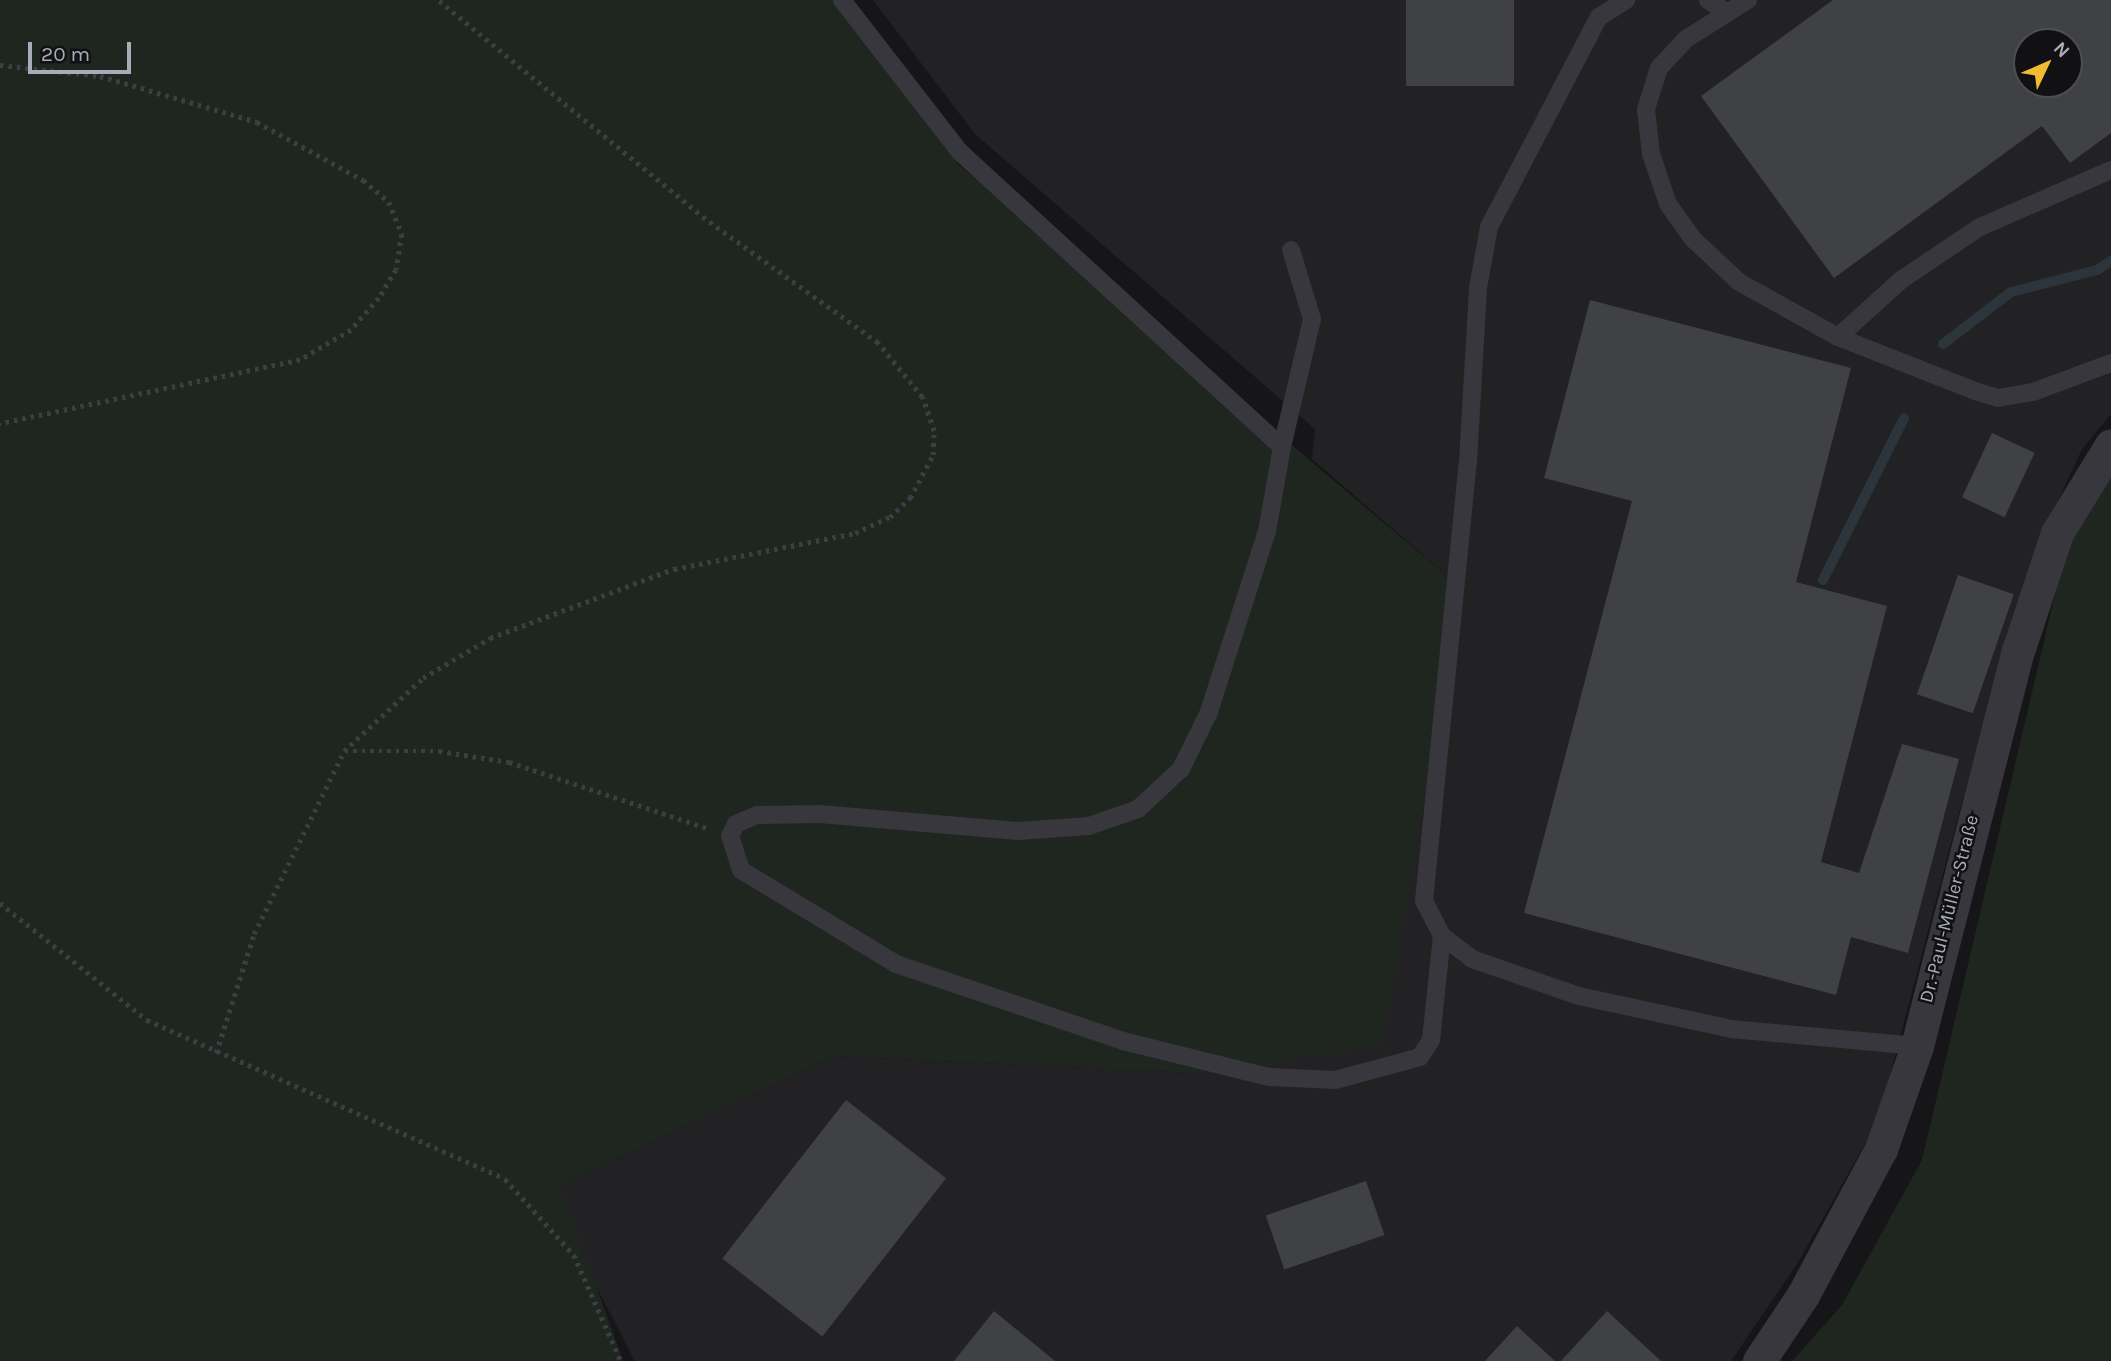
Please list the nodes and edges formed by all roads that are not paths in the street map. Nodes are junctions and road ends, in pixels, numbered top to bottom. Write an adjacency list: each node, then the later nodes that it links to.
1 (842, 0): 11 (lane)
2 (1626, 0): 12 (lane)
3 (1708, 0): 5 (lane)
4 (1748, 0): 5 (lane)
5 (1727, 13): 8 (lane)
6 (2111, 170): 8 (lane)
7 (1291, 250): 11 (lane)
8 (1838, 337): 9 (lane)
9 (2111, 363)
10 (2111, 445): 13 (street, Dr.-Paul-Müller-Straße)
11 (1282, 447): 12 (lane)
12 (1442, 936): 13 (lane)
13 (1917, 1046): 14 (street, Dr.-Paul-Müller-Straße)
14 (1759, 1361)

